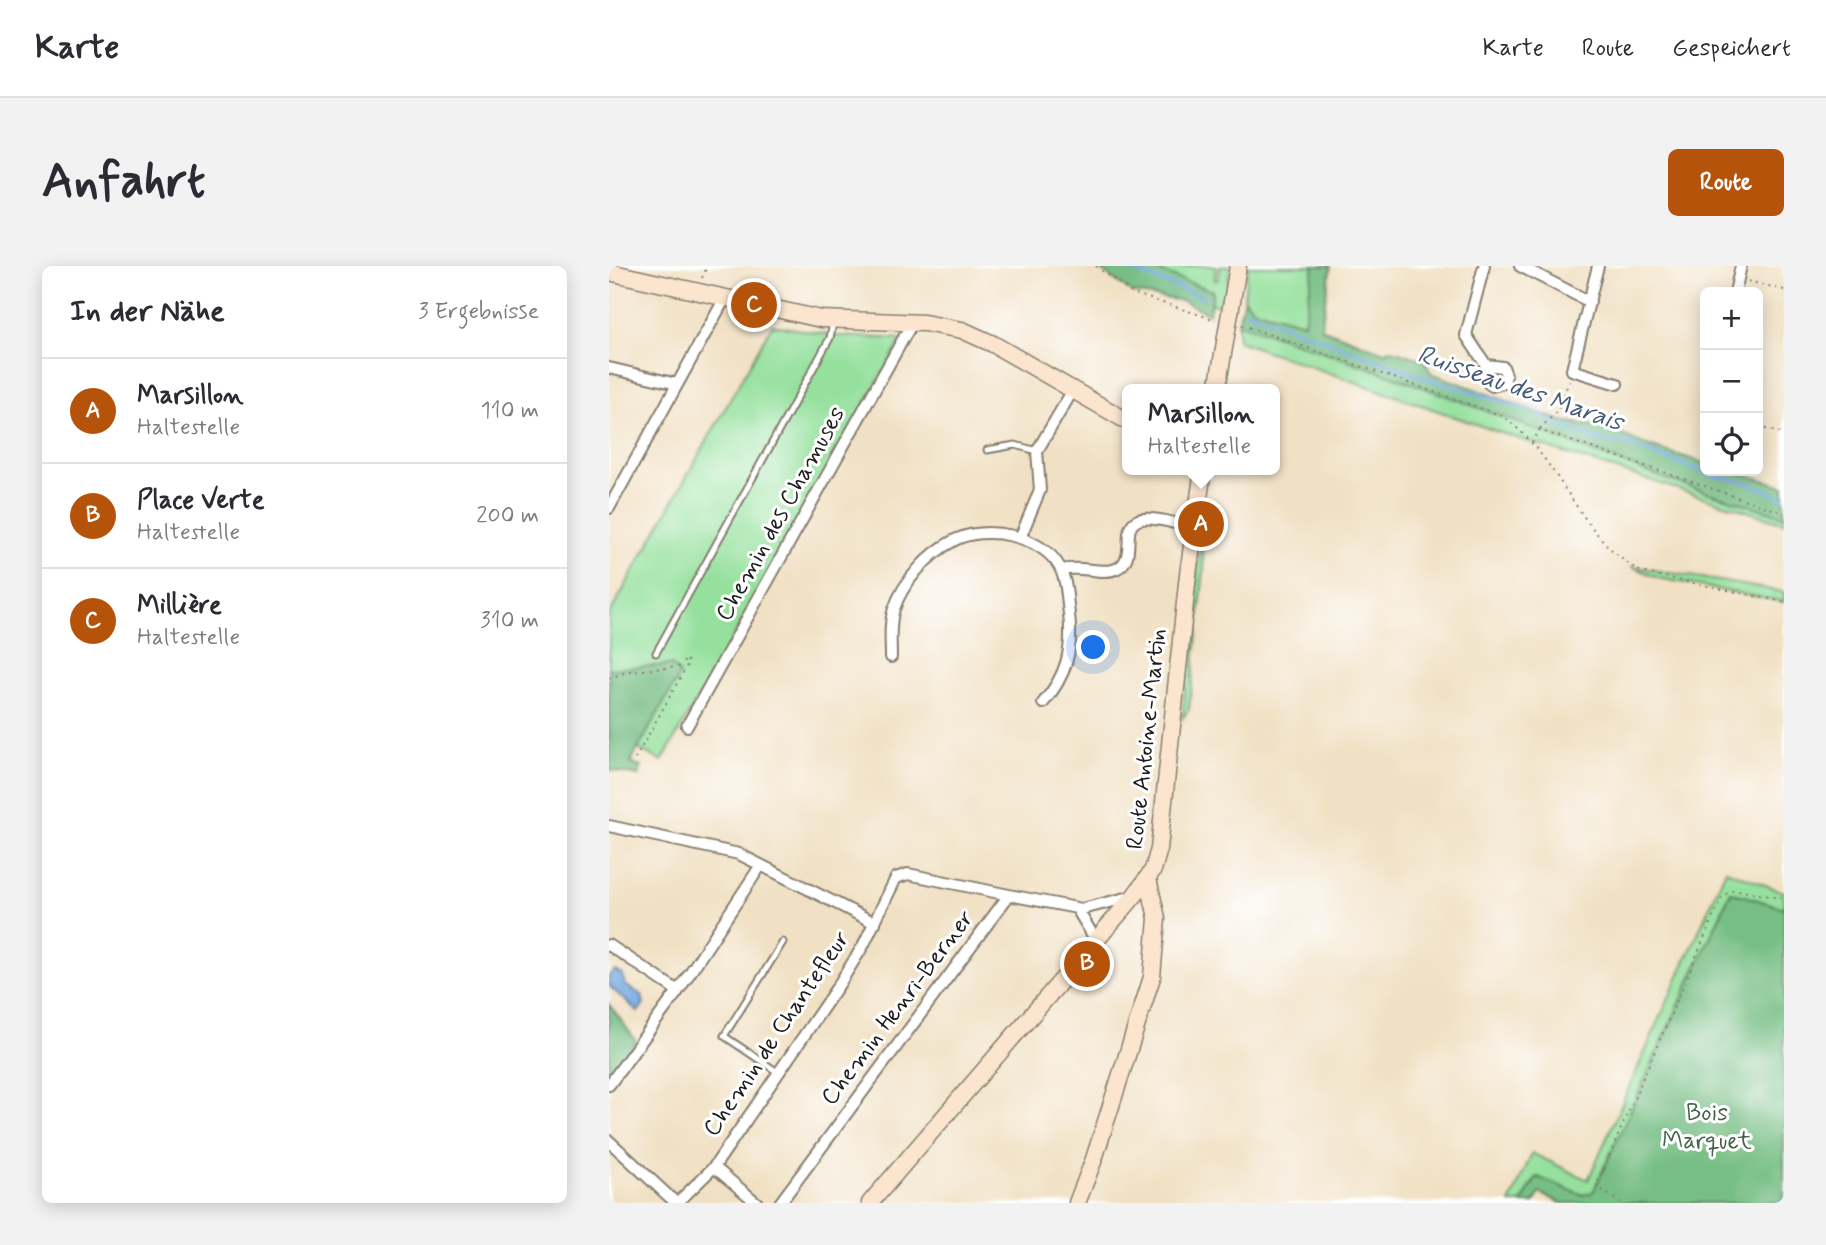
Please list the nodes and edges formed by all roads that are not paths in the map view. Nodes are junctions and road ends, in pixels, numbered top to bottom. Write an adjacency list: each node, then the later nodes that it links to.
1 (1238, 266): 15 (street)
2 (1484, 266): 12 (street)
3 (1520, 266): 9 (street)
4 (1598, 266): 9 (street)
5 (1741, 266): 7 (street)
6 (609, 272): 8 (street)
7 (1736, 287)
8 (725, 298): 10 (street); 14 (street)
9 (1590, 302): 16 (street)
10 (833, 320): 11 (street); 26 (lane)
11 (912, 323): 17 (street); 29 (street, Chemin des Chamuses)
12 (1486, 365)
13 (609, 368): 14 (street)
14 (677, 384): 22 (street)
15 (1218, 384)
16 (1617, 384)
17 (1073, 390): 18 (street); 20 (street)
18 (1122, 418)
19 (988, 450): 20 (lane)
20 (1037, 451): 24 (street)
21 (1202, 475): 23 (street, Route Antoine-Martin)
22 (609, 508)
23 (1194, 529): 25 (street); 32 (street, Route Antoine-Martin)
24 (1020, 538): 25 (street); 27 (street)
25 (1062, 570): 28 (street)
26 (656, 653)
27 (891, 657)
28 (1043, 703)
29 (687, 726)
30 (609, 826): 31 (street, Chemin de Chantefleur)
31 (761, 865): 36 (street, Chemin de Chantefleur); 40 (street)
32 (1148, 879): 34 (street, Route Antoine-Martin); 49 (street)
33 (1009, 895): 35 (street); 36 (street, Chemin de Chantefleur); 47 (street, Chemin Henri-Berner)
34 (1135, 895): 35 (street); 38 (street, Route Antoine-Martin)
35 (1077, 909): 38 (street)
36 (875, 923): 41 (street, Chemin de Chantefleur)
37 (783, 942): 41 (lane)
38 (1097, 942): 48 (street, Route Antoine-Martin)
39 (609, 945): 40 (street)
40 (678, 991): 42 (street)
41 (779, 1073): 44 (street, Chemin de Chantefleur)
42 (609, 1085)
43 (609, 1140): 45 (street, Chemin de Chantefleur)
44 (714, 1167): 45 (street, Chemin de Chantefleur); 46 (street, Chemin de Chantefleur)
45 (677, 1203)
46 (757, 1203)
47 (780, 1203)
48 (870, 1203)
49 (1077, 1203)

